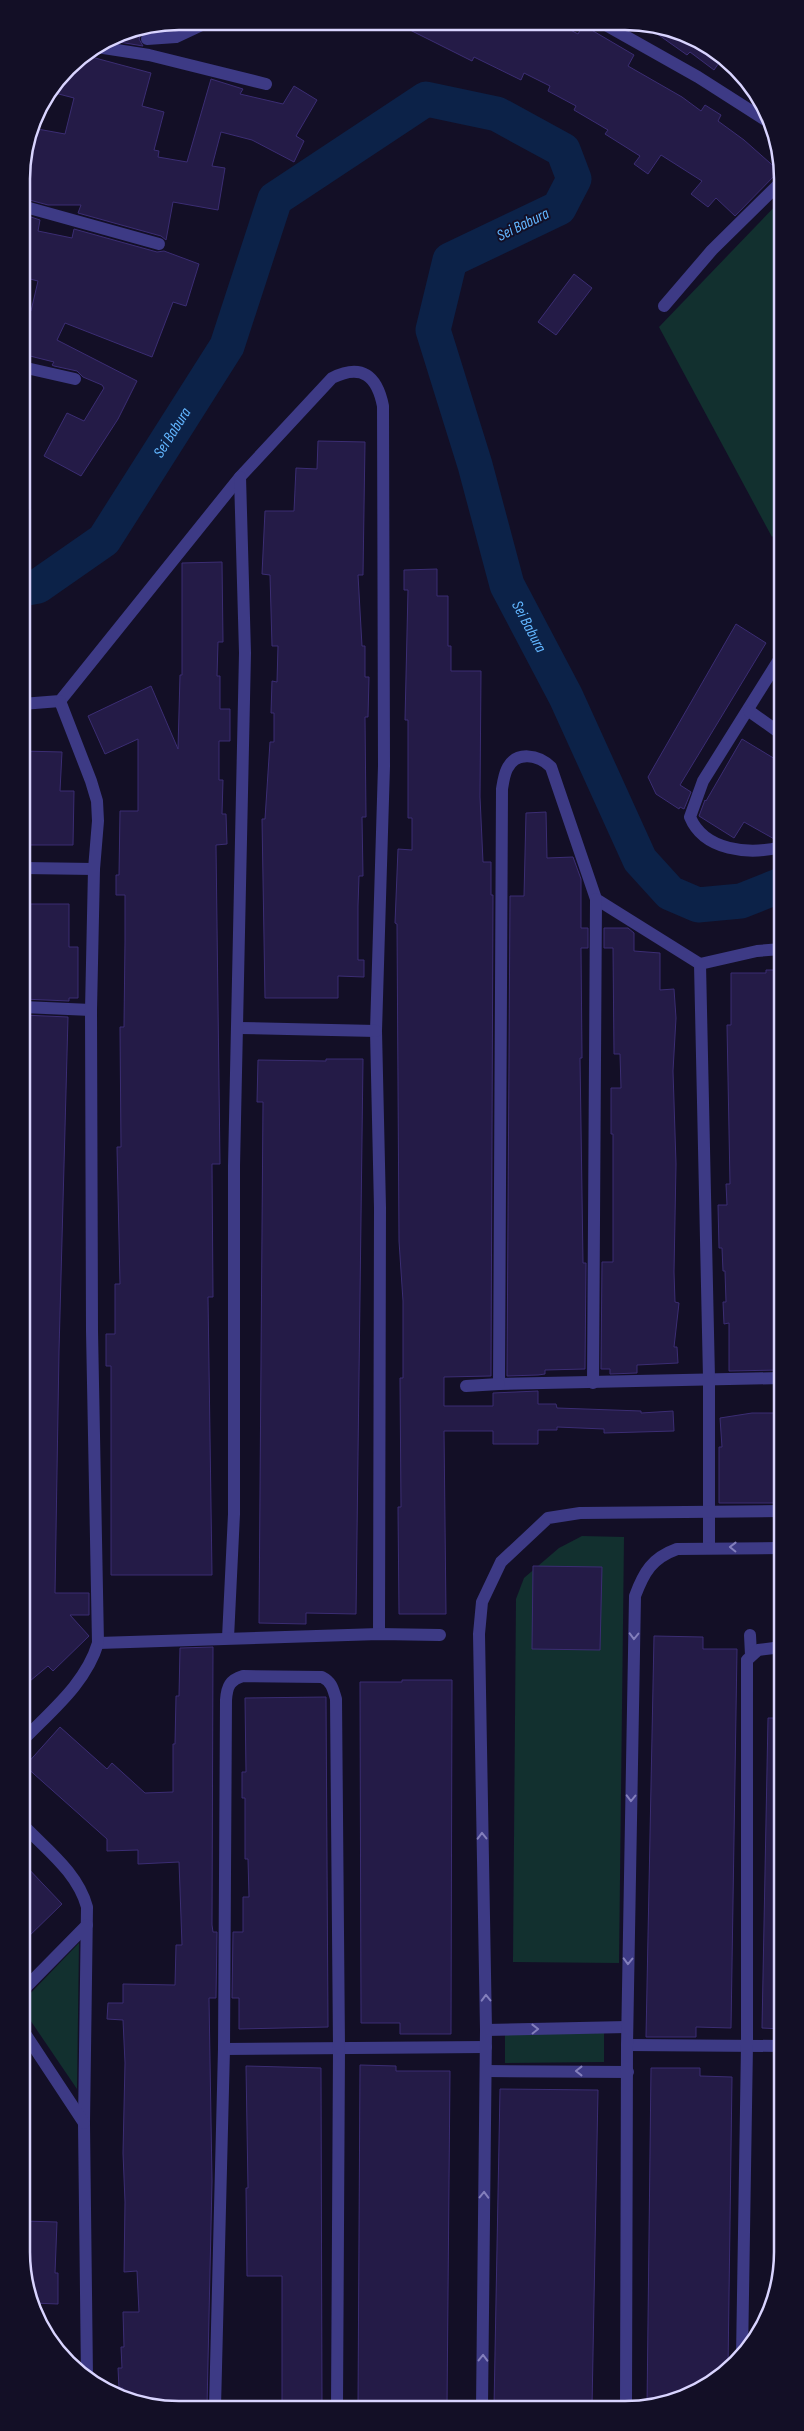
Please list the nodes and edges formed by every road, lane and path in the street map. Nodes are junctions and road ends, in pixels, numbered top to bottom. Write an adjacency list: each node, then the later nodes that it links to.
1 (192, 30): 4 (street)
2 (615, 30): 8 (street)
3 (147, 33): 6 (street)
4 (149, 33)
5 (107, 49): 6 (street)
6 (149, 55): 7 (street)
7 (266, 84)
8 (760, 117)
9 (774, 189): 12 (street)
10 (30, 208): 11 (street)
11 (159, 244)
12 (664, 306)
13 (30, 369): 14 (street)
14 (75, 380)
15 (240, 477): 17 (street); 29 (street); 30 (street)
16 (774, 668): 19 (street)
17 (60, 701): 18 (street); 23 (street)
18 (30, 703)
19 (749, 711): 20 (street); 21 (street)
20 (774, 729)
21 (774, 848)
22 (30, 868): 23 (street)
23 (94, 869): 28 (street)
24 (596, 899): 26 (street); 33 (street); 34 (street)
25 (774, 950): 26 (street)
26 (700, 964): 31 (street)
27 (30, 1008): 28 (street)
28 (91, 1010): 44 (street)
29 (239, 1028): 30 (street); 43 (street)
30 (376, 1031): 40 (street)
31 (709, 1378): 32 (street); 33 (street); 37 (street)
32 (774, 1378)
33 (593, 1383): 34 (street)
34 (499, 1384): 35 (street)
35 (466, 1386)
36 (774, 1511): 37 (street)
37 (708, 1512): 38 (street); 52 (street, one-way to 37)
38 (709, 1547): 39 (street, one-way to 38); 51 (street, one-way to 51)
39 (774, 1548)
40 (379, 1634): 41 (street); 43 (street)
41 (440, 1635)
42 (750, 1635): 46 (street)
43 (228, 1638): 44 (street)
44 (98, 1643): 47 (street)
45 (774, 1648): 46 (street)
46 (751, 1655): 55 (street)
47 (30, 1733)
48 (30, 1832): 49 (street)
49 (87, 1925): 50 (street); 62 (street)
50 (30, 1982)
51 (627, 2027): 52 (street, one-way to 51); 54 (street)
52 (486, 2030): 57 (street)
53 (30, 2041): 62 (street)
54 (627, 2045): 55 (street); 61 (street)
55 (747, 2046): 56 (street); 63 (street)
56 (774, 2046)
57 (486, 2047): 58 (street); 60 (street)
58 (339, 2048): 59 (street); 59 (street); 66 (street)
59 (224, 2049): 65 (street)
60 (486, 2071): 61 (street, one-way to 60); 67 (street, one-way to 60)
61 (628, 2072): 68 (street)
62 (84, 2123): 64 (street)
63 (742, 2344)
64 (87, 2369)
65 (215, 2401)
66 (337, 2401)
67 (482, 2401)
68 (626, 2401)

